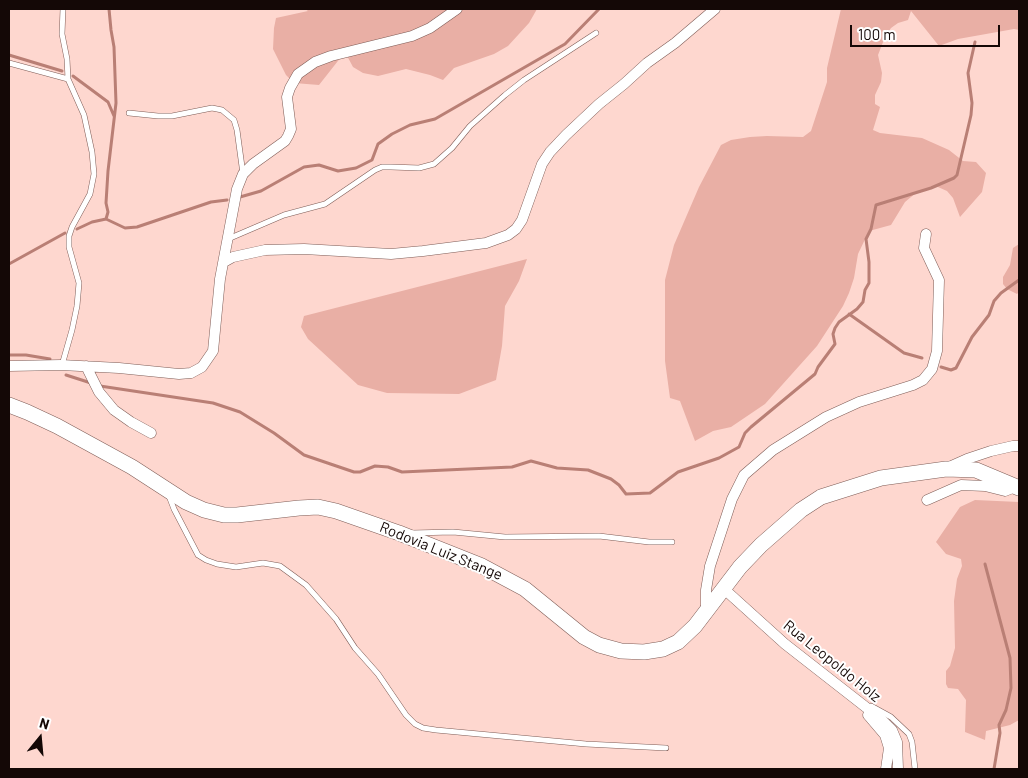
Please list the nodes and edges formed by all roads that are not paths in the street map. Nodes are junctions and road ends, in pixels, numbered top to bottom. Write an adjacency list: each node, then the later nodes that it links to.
1 (63, 9): 6 (lane)
2 (457, 9): 8 (street)
3 (715, 9): 11 (street)
4 (596, 32): 10 (lane)
5 (9, 63): 6 (lane)
6 (68, 79): 12 (lane)
7 (129, 113): 8 (lane)
8 (243, 174): 10 (street)
9 (926, 234): 25 (street)
10 (228, 240): 11 (street)
11 (224, 262): 14 (street)
12 (62, 365): 13 (street); 14 (street)
13 (9, 366)
14 (86, 366): 16 (street)
15 (9, 406): 20 (street, Rodovia Luiz Stange)
16 (151, 433)
17 (1019, 446): 18 (street)
18 (946, 469): 19 (street, Rodovia Luiz Stange); 24 (street, Rodovia Luiz Stange)
19 (1016, 487): 21 (street)
20 (167, 491): 22 (street, Rodovia Luiz Stange); 27 (lane)
21 (927, 500)
22 (400, 533): 23 (lane); 25 (street, Rodovia Luiz Stange)
23 (672, 542)
24 (723, 588): 25 (street, Rodovia Luiz Stange); 26 (street, Rua Leopoldo Holz)
25 (706, 611)
26 (850, 696): 28 (street); 29 (street, Rua Leopoldo Holz); 30 (lane)
27 (666, 748)
28 (886, 769)
29 (898, 769)
30 (915, 769)

